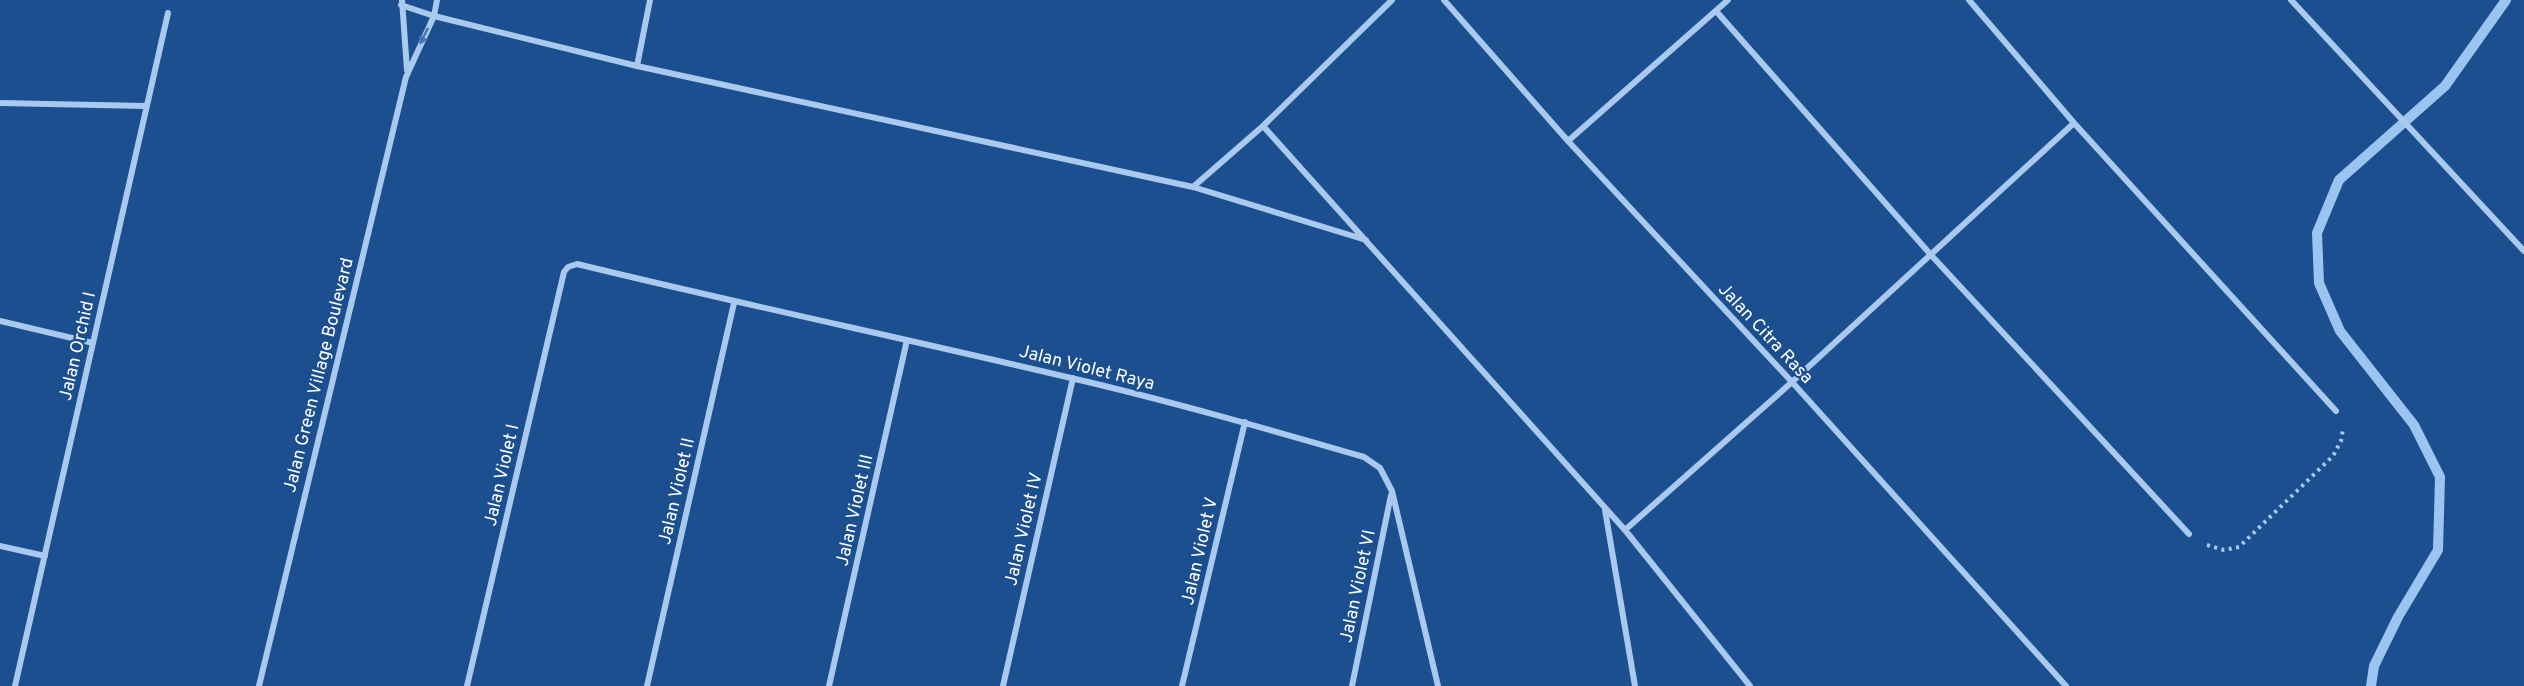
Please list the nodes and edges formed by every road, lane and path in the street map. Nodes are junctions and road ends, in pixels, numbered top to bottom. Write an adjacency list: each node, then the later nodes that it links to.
1 (437, 0): 11 (street)
2 (650, 0): 12 (street)
3 (1392, 0): 17 (street)
4 (1444, 0): 18 (street, Jalan Citra Rasa)
5 (1728, 0): 9 (street)
6 (1969, 0): 16 (street)
7 (2291, 0): 21 (street)
8 (401, 2): 11 (street); 13 (street)
9 (1716, 11): 18 (street); 22 (street)
10 (168, 13): 15 (street, Jalan Orchid I)
11 (434, 16): 12 (street); 13 (street, one-way to 13)
12 (638, 66): 19 (street)
13 (407, 71): 39 (street, Jalan Green Village Boulevard)
14 (0, 103): 15 (street)
15 (146, 106): 27 (street, Jalan Orchid I)
16 (2074, 123): 22 (street); 30 (street)
17 (1263, 126): 19 (street); 20 (street)
18 (1568, 141): 29 (street, Jalan Citra Rasa)
19 (1193, 187): 20 (street)
20 (1366, 240): 33 (street)
21 (2524, 251)
22 (1931, 255): 29 (street); 35 (street)
23 (564, 272): 24 (street, Jalan Violet Raya); 40 (street, Jalan Violet I)
24 (734, 303): 26 (street, Jalan Violet Raya); 41 (street, Jalan Violet II)
25 (0, 321): 27 (street)
26 (907, 340): 28 (street, Jalan Violet Raya); 42 (street, Jalan Violet III)
27 (93, 343): 37 (street, Jalan Orchid I)
28 (1073, 378): 31 (street, Jalan Violet Raya); 43 (street, Jalan Violet IV)
29 (1792, 382): 34 (street); 49 (street, Jalan Citra Rasa)
30 (2337, 411): 35 (path)
31 (1245, 422): 32 (street, Jalan Violet Raya); 44 (street, Jalan Violet V)
32 (1392, 491): 45 (street, Jalan Violet VI); 46 (street, Jalan Violet Raya)
33 (1605, 510): 34 (street); 47 (street)
34 (1625, 530): 48 (street)
35 (2189, 534)
36 (0, 546): 37 (street)
37 (45, 556): 38 (street, Jalan Orchid I)
38 (15, 686)
39 (259, 686)
40 (467, 686)
41 (647, 686)
42 (829, 686)
43 (1003, 686)
44 (1182, 686)
45 (1352, 686)
46 (1438, 686)
47 (1635, 686)
48 (1750, 686)
49 (2066, 686)

